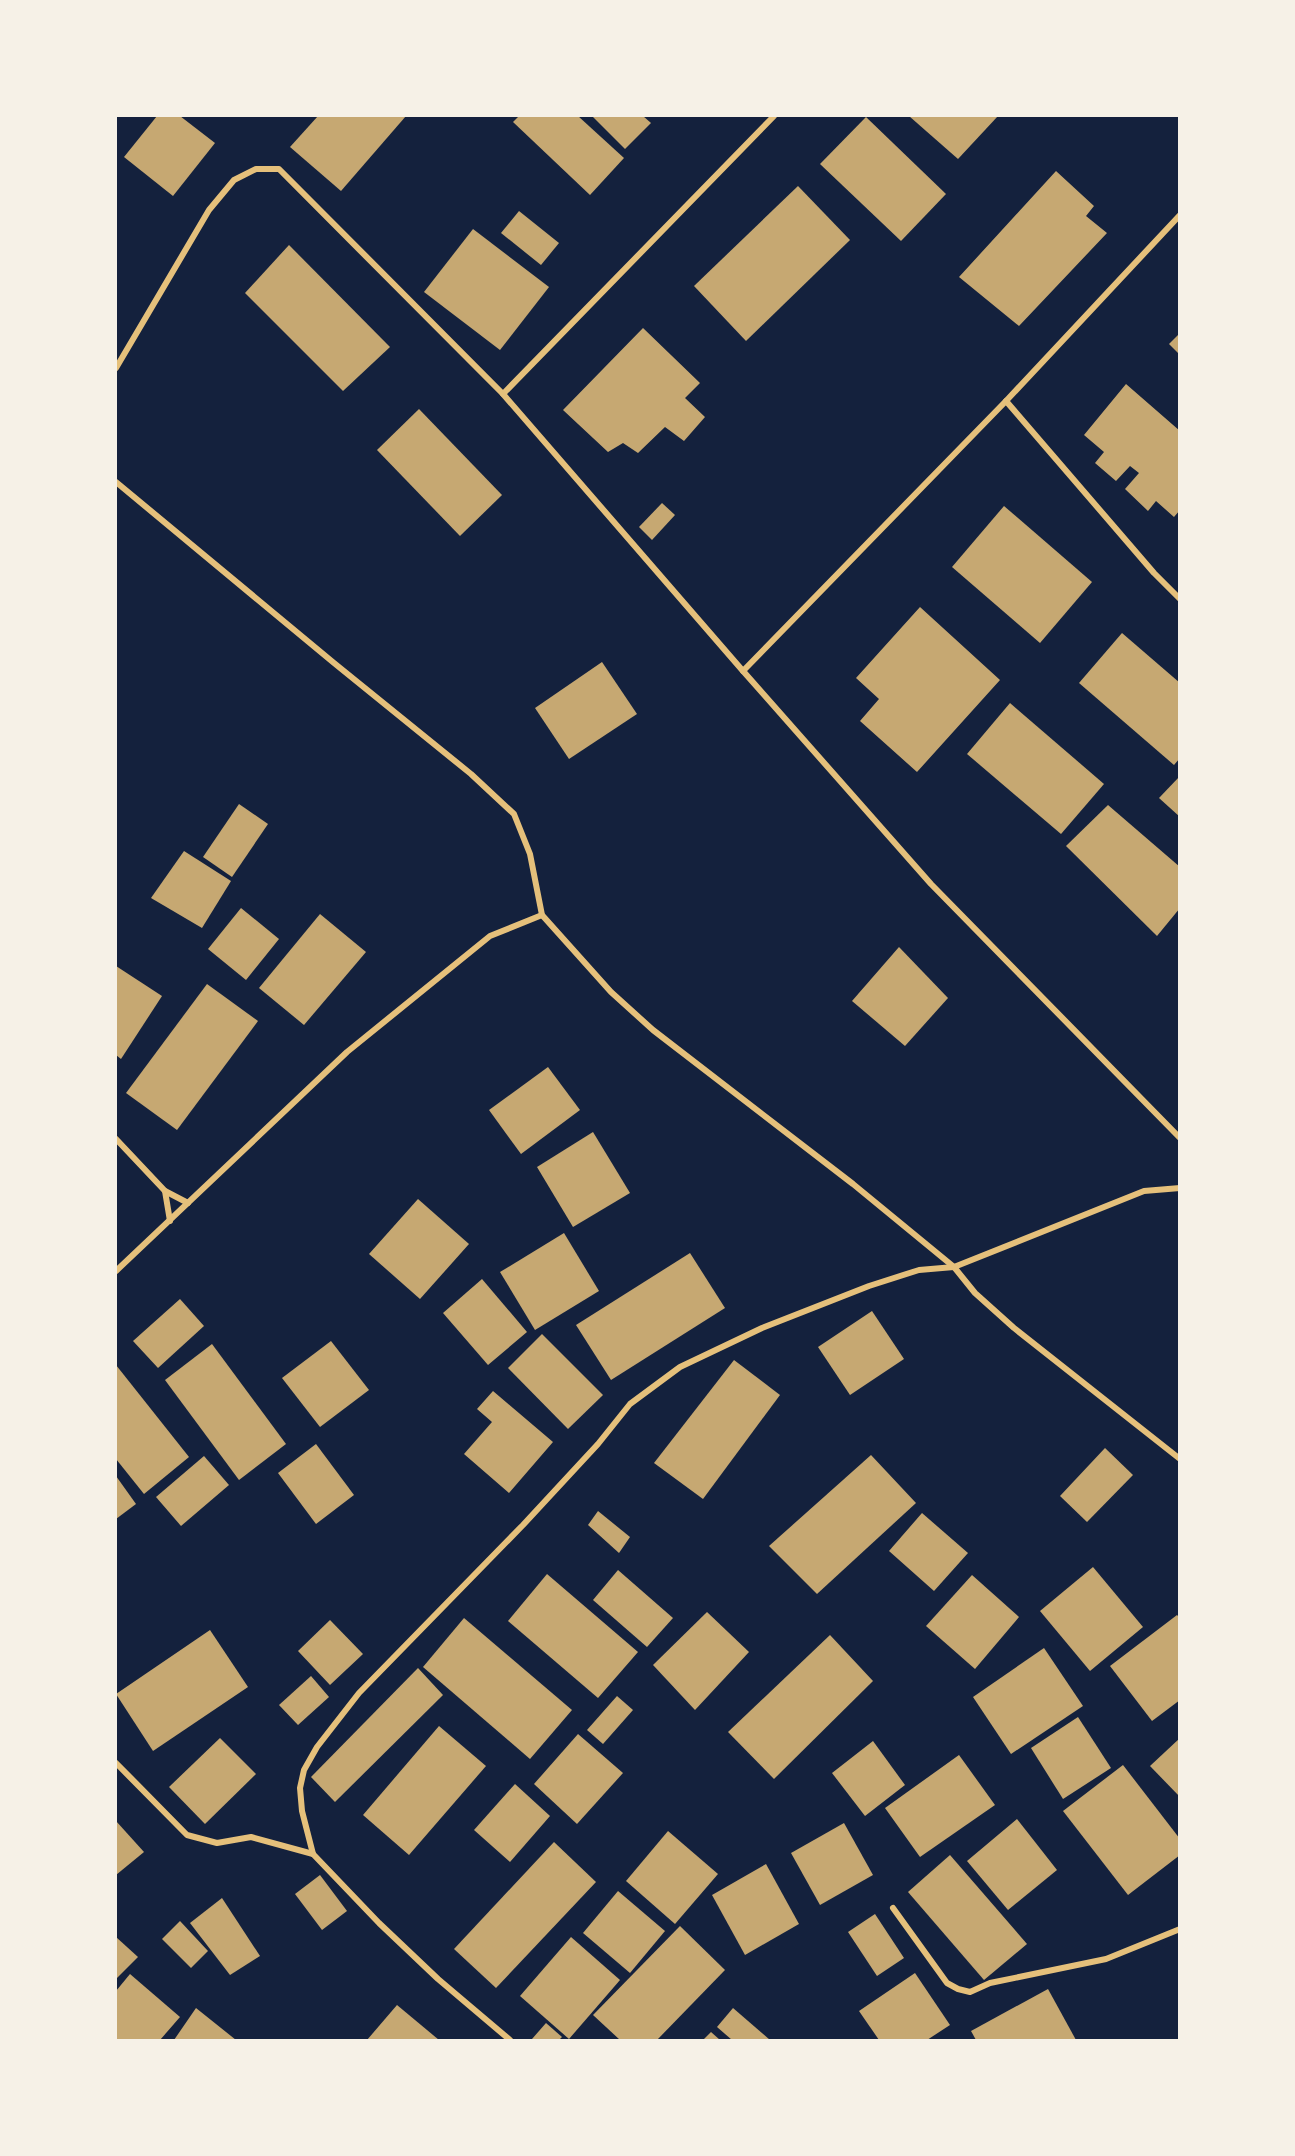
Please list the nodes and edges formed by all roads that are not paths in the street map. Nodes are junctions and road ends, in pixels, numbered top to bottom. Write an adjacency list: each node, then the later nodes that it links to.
1 (774, 116): 4 (street)
2 (1179, 215): 5 (street)
3 (116, 368): 4 (street)
4 (503, 394): 8 (street)
5 (1006, 401): 7 (street); 8 (street)
6 (116, 483): 9 (street)
7 (1179, 598)
8 (743, 671): 10 (street)
9 (542, 915): 14 (street); 16 (street)
10 (1179, 1138)
11 (116, 1139): 13 (street)
12 (1179, 1188): 16 (street)
13 (165, 1191): 14 (street); 15 (street)
14 (188, 1203): 15 (street)
15 (170, 1221): 17 (street)
16 (954, 1267): 18 (street); 20 (street)
17 (116, 1271)
18 (1179, 1459)
19 (116, 1763): 20 (street)
20 (313, 1854): 23 (street)
21 (893, 1908): 22 (street)
22 (1179, 1929)
23 (510, 2040)

